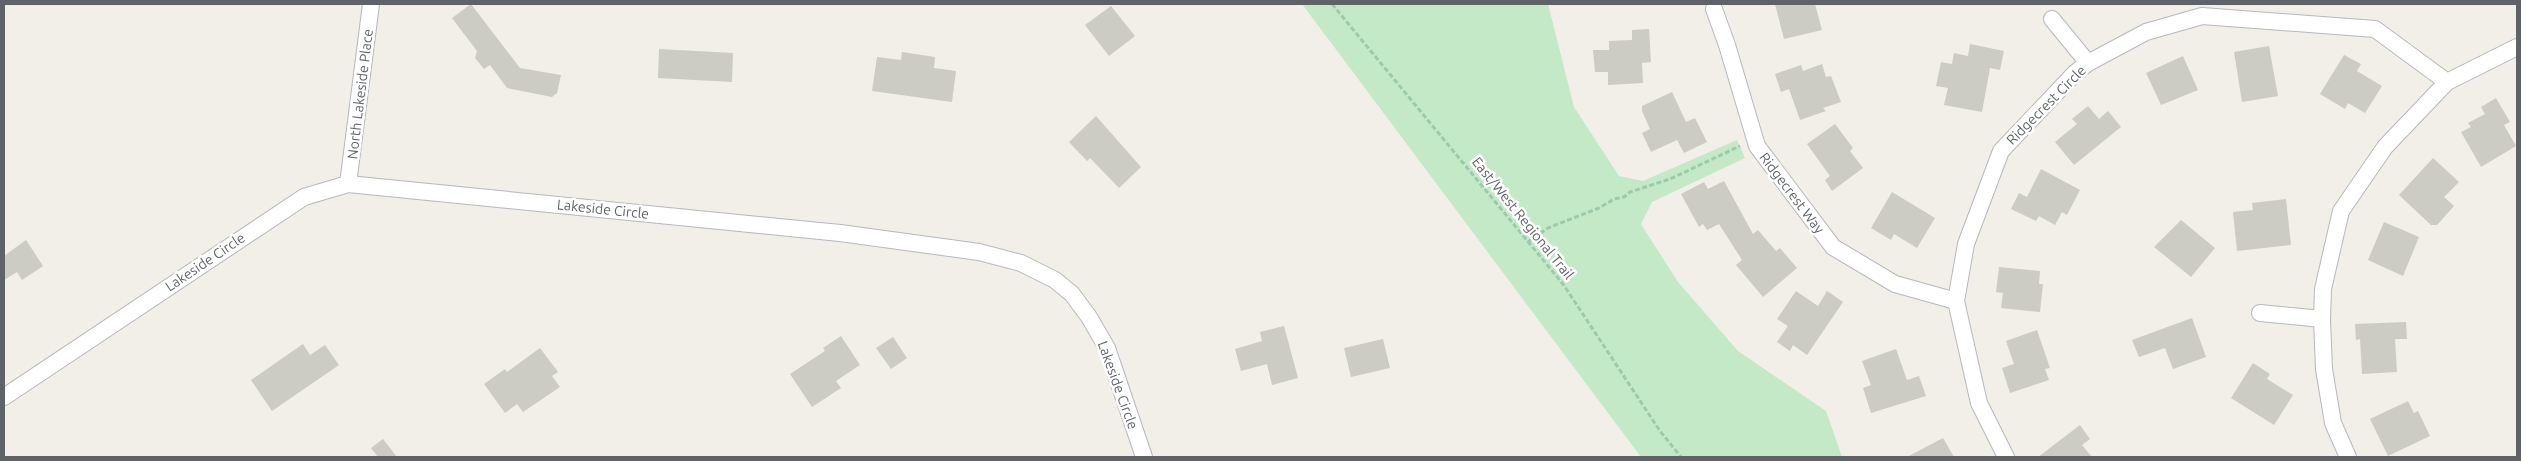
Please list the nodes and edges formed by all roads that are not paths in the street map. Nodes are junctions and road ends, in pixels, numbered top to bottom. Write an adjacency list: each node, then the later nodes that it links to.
1 (371, 4): 7 (street, North Lakeside Place)
2 (1714, 9): 8 (street, Ridgecrest Way)
3 (2052, 19): 5 (street)
4 (2517, 47): 6 (street)
5 (2088, 63): 6 (street, Ridgecrest Circle); 8 (street, Ridgecrest Circle)
6 (2447, 82): 10 (street)
7 (348, 184): 11 (street, Lakeside Circle); 12 (street, Lakeside Circle)
8 (1956, 301): 13 (street, Ridgecrest Circle)
9 (2260, 313): 10 (street)
10 (2322, 319): 14 (street)
11 (4, 396)
12 (1144, 457)
13 (2006, 457)
14 (2348, 457)

